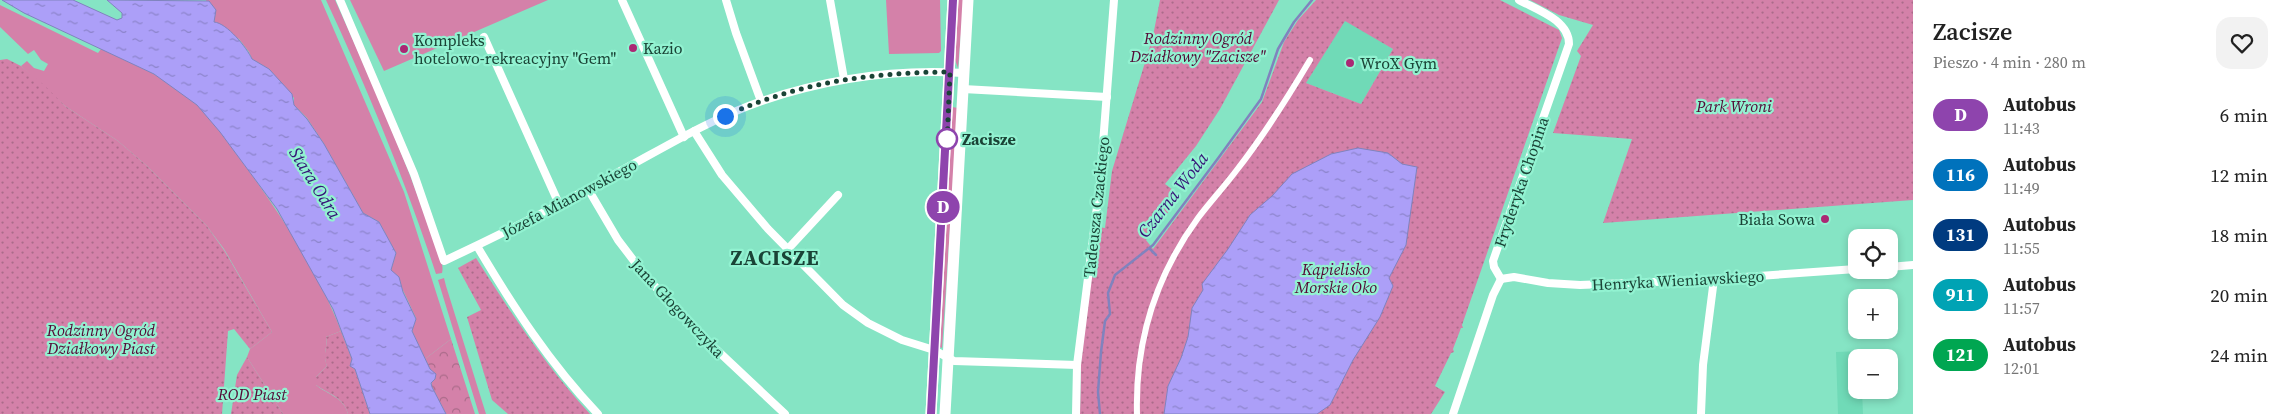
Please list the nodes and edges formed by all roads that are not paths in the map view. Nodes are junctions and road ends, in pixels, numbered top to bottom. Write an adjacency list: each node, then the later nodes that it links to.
1 (340, 0): 22 (street, Józefa Mianowskiego)
2 (622, 0): 18 (street)
3 (726, 0): 16 (street)
4 (830, 0): 13 (street)
5 (953, 0): 11 (main road)
6 (968, 0): 12 (main road)
7 (1114, 0): 15 (street, Tadeusza Czackiego)
8 (1519, 0): 27 (street, Fryderyka Chopina)
9 (484, 37): 21 (street)
10 (1310, 60): 37 (street)
11 (950, 72): 12 (street, Józefa Mianowskiego); 13 (street, Józefa Mianowskiego); 29 (main road)
12 (964, 73): 14 (main road)
13 (844, 79): 16 (street, Józefa Mianowskiego)
14 (963, 89): 15 (street); 30 (main road)
15 (1107, 98): 31 (street, Tadeusza Czackiego)
16 (761, 101): 17 (street, Józefa Mianowskiego)
17 (694, 132): 18 (street, Józefa Mianowskiego); 23 (street)
18 (684, 137): 19 (street, Józefa Mianowskiego)
19 (588, 189): 21 (street, Józefa Mianowskiego); 33 (street, Jana Głogowczyka)
20 (838, 196): 23 (street)
21 (559, 204): 22 (street, Józefa Mianowskiego)
22 (477, 246): 32 (street)
23 (787, 250): 29 (street)
24 (1913, 265): 25 (street)
25 (1898, 266)
26 (1848, 270): 28 (street, Henryka Wieniawskiego)
27 (1501, 279): 28 (street, Henryka Wieniawskiego); 38 (street)
28 (1714, 279): 39 (street)
29 (934, 350): 30 (street); 34 (main road)
30 (948, 359): 31 (street); 35 (main road)
31 (1077, 365): 36 (street, Tadeusza Czackiego)
32 (598, 414)
33 (785, 414)
34 (931, 414)
35 (945, 414)
36 (1076, 414)
37 (1137, 414)
38 (1453, 414)
39 (1701, 414)

